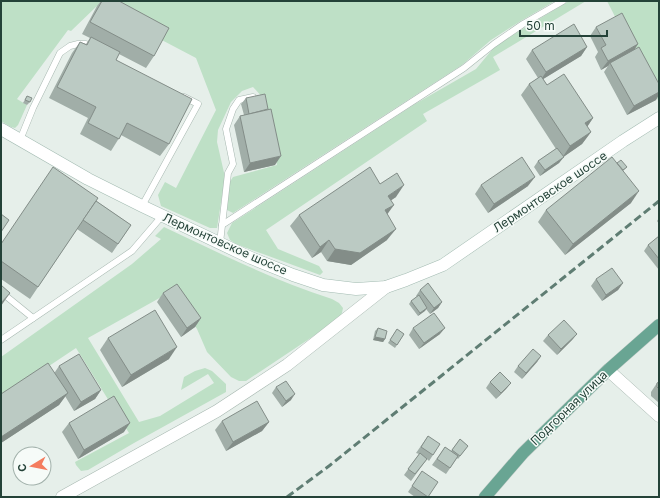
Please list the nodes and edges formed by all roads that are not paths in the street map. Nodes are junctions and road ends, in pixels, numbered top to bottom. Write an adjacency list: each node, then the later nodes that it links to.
1 (563, 1): 10 (lane)
2 (100, 52): 7 (lane)
3 (177, 93): 8 (lane)
4 (255, 97): 10 (lane)
5 (659, 118): 12 (street, Лермонтовское шоссе)
6 (1, 129): 7 (street, Лермонтовское шоссе)
7 (20, 140): 8 (street, Лермонтовское шоссе)
8 (142, 206): 9 (street, Лермонтовское шоссе)
9 (162, 216): 11 (street, Лермонтовское шоссе); 14 (lane)
10 (222, 225): 11 (lane)
11 (220, 243): 12 (street, Лермонтовское шоссе)
12 (386, 287): 19 (street)
13 (1, 292): 14 (lane)
14 (33, 318): 16 (lane)
15 (659, 325): 17 (main road, Подгорная улица)
16 (1, 340)
17 (608, 370): 18 (street); 20 (main road, Подгорная улица)
18 (659, 416)
19 (62, 497)
20 (486, 497)

